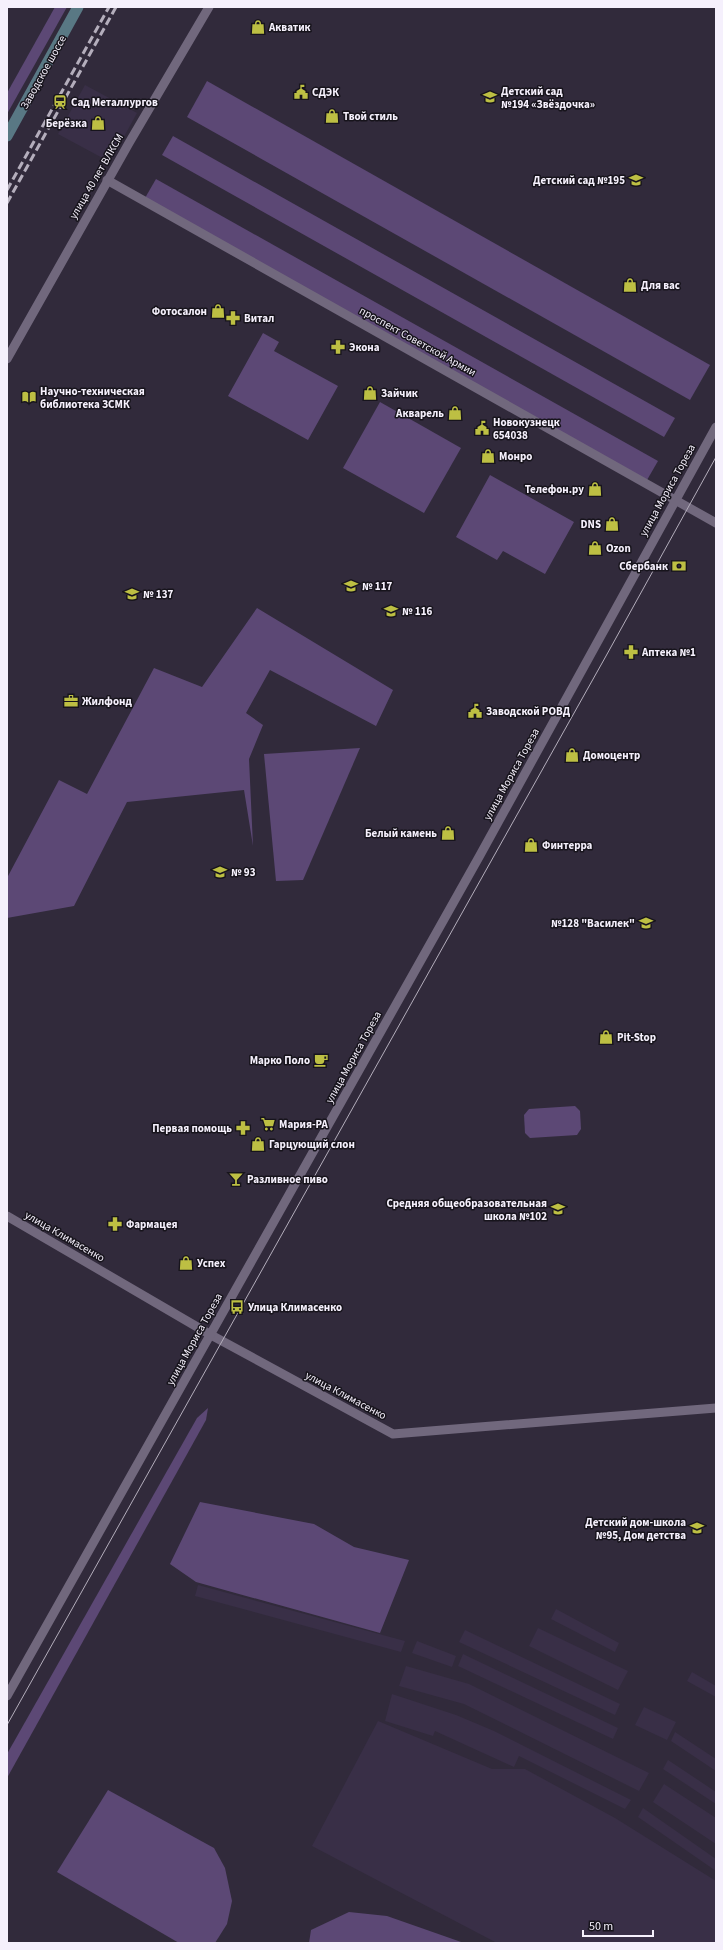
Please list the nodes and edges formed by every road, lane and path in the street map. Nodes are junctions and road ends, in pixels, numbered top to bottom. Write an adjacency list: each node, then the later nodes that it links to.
1 (78, 7): 3 (main road, Заводское шоссе)
2 (209, 7): 4 (street, улица 40 лет ВЛКСМ)
3 (7, 136)
4 (107, 180): 5 (street, улица 40 лет ВЛКСМ); 7 (street, проспект Советской Армии)
5 (7, 359)
6 (716, 427): 7 (street, улица Мориса Тореза)
7 (675, 500): 8 (street, проспект Советской Армии); 10 (street, улица Мориса Тореза)
8 (716, 523)
9 (7, 1216): 10 (street, улица Климасенко)
10 (211, 1335): 11 (street, улица Климасенко); 12 (street, улица Мориса Тореза)
11 (716, 1408)
12 (7, 1696)

